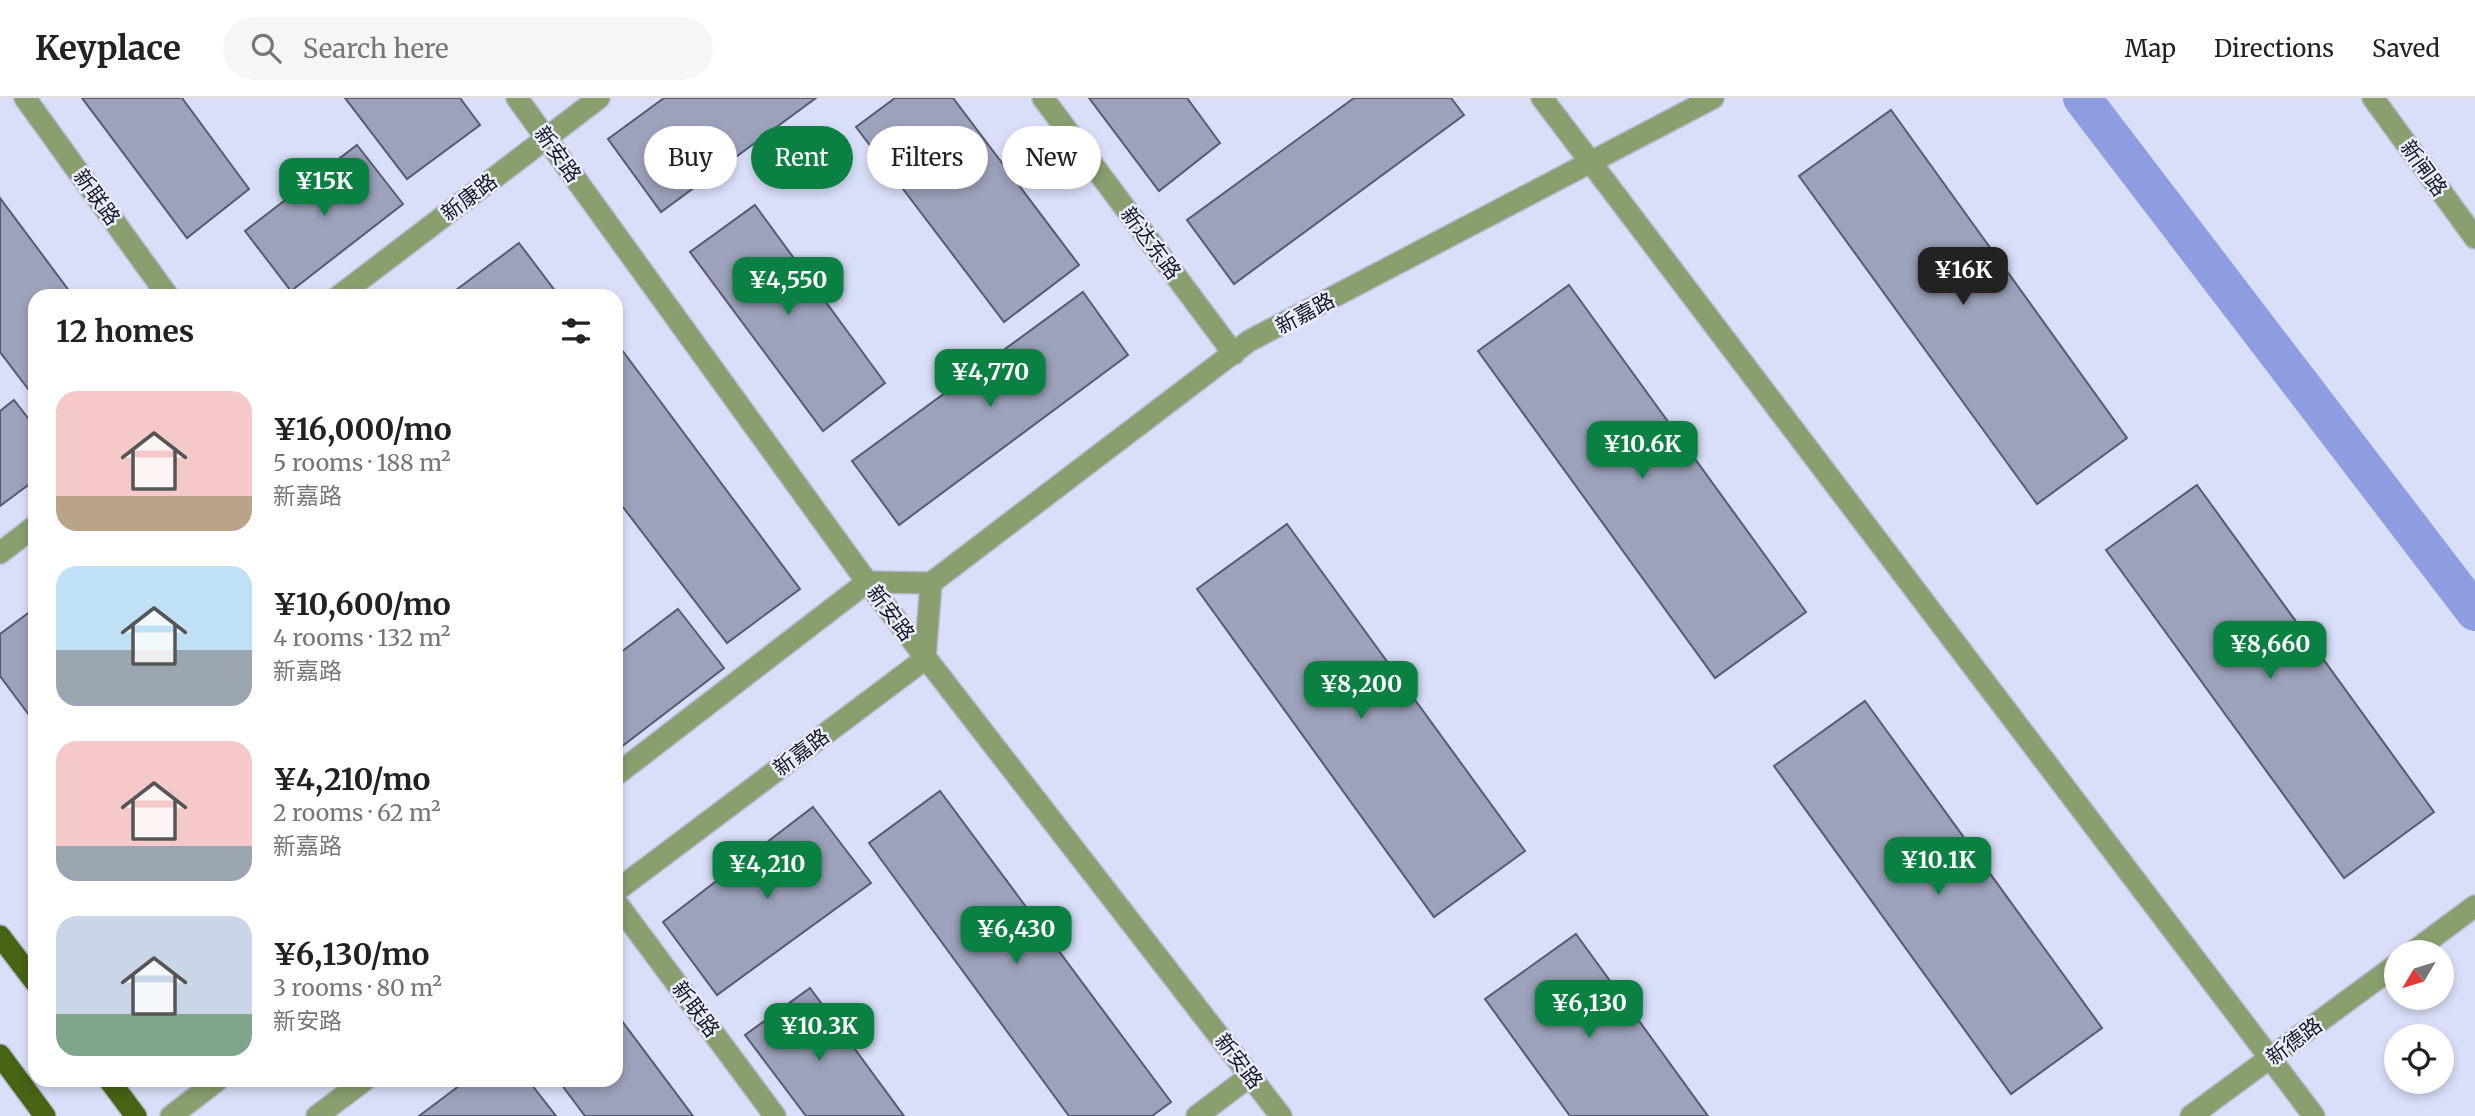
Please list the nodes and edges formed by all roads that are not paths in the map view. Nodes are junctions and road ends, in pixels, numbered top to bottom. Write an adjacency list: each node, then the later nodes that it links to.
1 (25, 98): 11 (street, 新联路)
2 (517, 98): 8 (street, 新安路)
3 (599, 98): 8 (street, 新康路)
4 (1043, 98): 13 (street, 新达东路)
5 (1542, 98): 9 (street)
6 (1713, 98): 9 (street, 新嘉路)
7 (2372, 98): 10 (street, 新闸路)
8 (547, 138): 12 (street, 新康路); 16 (street, 新安路)
9 (1592, 163): 13 (street, 新嘉路); 28 (street)
10 (2475, 239)
11 (163, 289)
12 (348, 289)
13 (1234, 354): 17 (street, 新嘉路)
14 (28, 531): 15 (street)
15 (0, 553)
16 (867, 582): 17 (street); 18 (street, 新安路); 19 (street)
17 (931, 583): 18 (street)
18 (925, 659): 20 (street, 新嘉路); 29 (street, 新安路)
19 (623, 770)
20 (623, 886)
21 (2475, 906): 24 (street)
22 (623, 911): 37 (street, 新联路)
23 (0, 936): 25 (main road)
24 (2429, 940)
25 (28, 973)
26 (2384, 974): 28 (street, 新德路)
27 (0, 1055): 33 (main road)
28 (2270, 1059): 40 (street, 新德路); 41 (street)
29 (1250, 1076): 38 (street); 39 (street, 新安路)
30 (113, 1087): 34 (main road)
31 (209, 1087): 35 (street)
32 (356, 1087): 36 (street)
33 (45, 1116)
34 (136, 1116)
35 (171, 1116)
36 (317, 1116)
37 (775, 1116)
38 (1196, 1116)
39 (1282, 1116)
40 (2190, 1116)
41 (2314, 1116)

